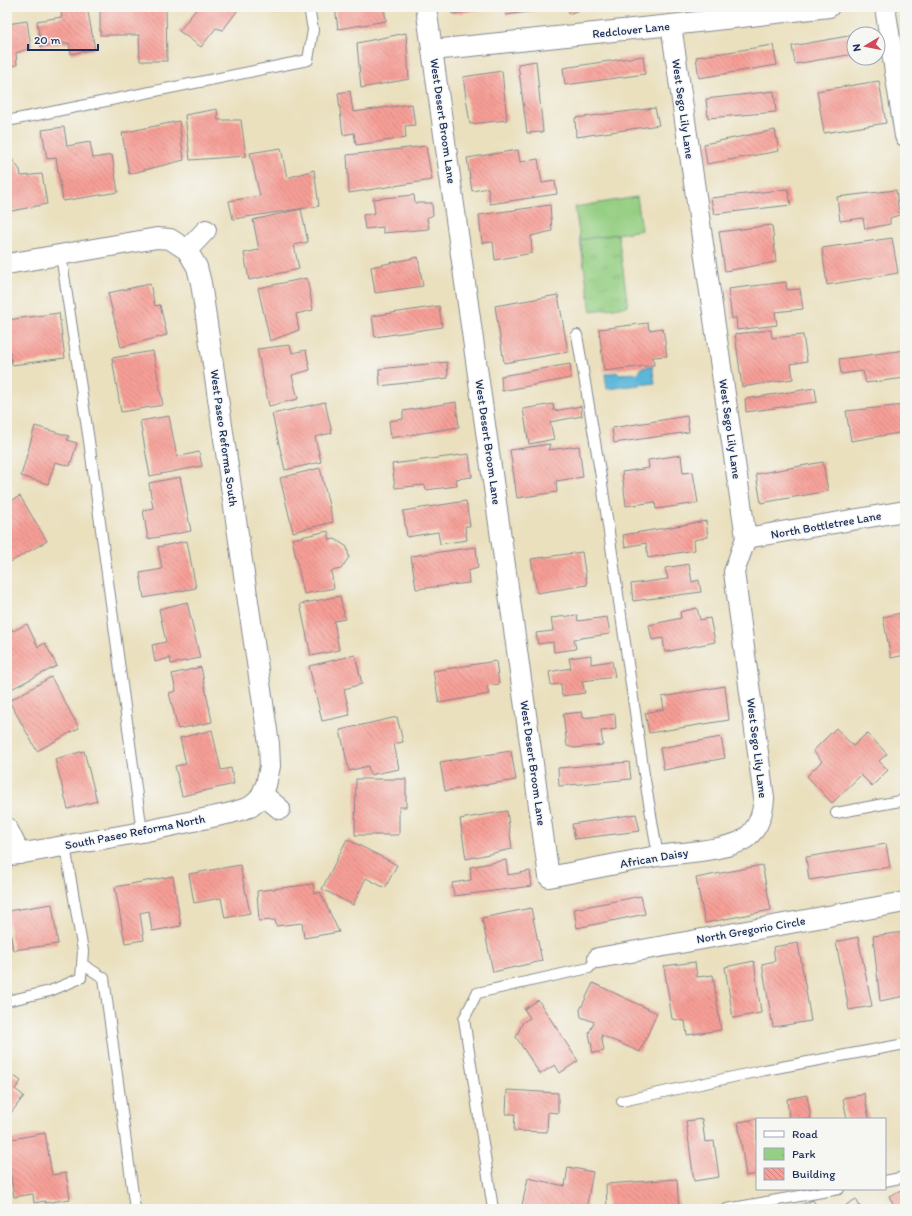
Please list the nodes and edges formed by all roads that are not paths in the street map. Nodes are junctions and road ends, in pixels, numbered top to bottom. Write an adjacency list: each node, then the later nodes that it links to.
1 (309, 7): 7 (lane)
2 (426, 7): 6 (street, West Desert Broom Lane)
3 (829, 7): 5 (street, Redclover Lane)
4 (885, 7): 8 (street)
5 (671, 26): 6 (street, Redclover Lane); 15 (street, West Sego Lily Lane)
6 (433, 50): 26 (street, West Desert Broom Lane)
7 (7, 121)
8 (905, 136)
9 (206, 230): 10 (street)
10 (187, 250): 11 (street, West Paseo Reforma South); 16 (street, West Paseo Reforma South)
11 (61, 255): 12 (street, West Paseo Reforma South); 22 (lane)
12 (7, 264)
13 (577, 335): 25 (lane)
14 (905, 511): 15 (street, North Bottletree Lane)
15 (746, 538): 21 (street, West Sego Lily Lane)
16 (256, 800): 18 (street); 22 (street, South Paseo Reforma North)
17 (905, 800): 19 (lane)
18 (280, 809)
19 (836, 813)
20 (7, 828): 24 (street)
21 (754, 830): 25 (street, African Daisy)
22 (142, 832): 23 (street, South Paseo Reforma North)
23 (65, 846): 24 (street, South Paseo Reforma North); 29 (lane)
24 (13, 855)
25 (658, 856): 26 (street, African Daisy)
26 (549, 877)
27 (905, 902): 28 (street, North Gregorio Circle)
28 (598, 958): 37 (lane)
29 (82, 964): 30 (lane); 36 (lane)
30 (7, 1001)
31 (905, 1044): 32 (lane)
32 (622, 1100)
33 (905, 1177): 34 (lane)
34 (886, 1181)
35 (833, 1190): 38 (lane)
36 (135, 1209)
37 (493, 1209)
38 (727, 1209)

